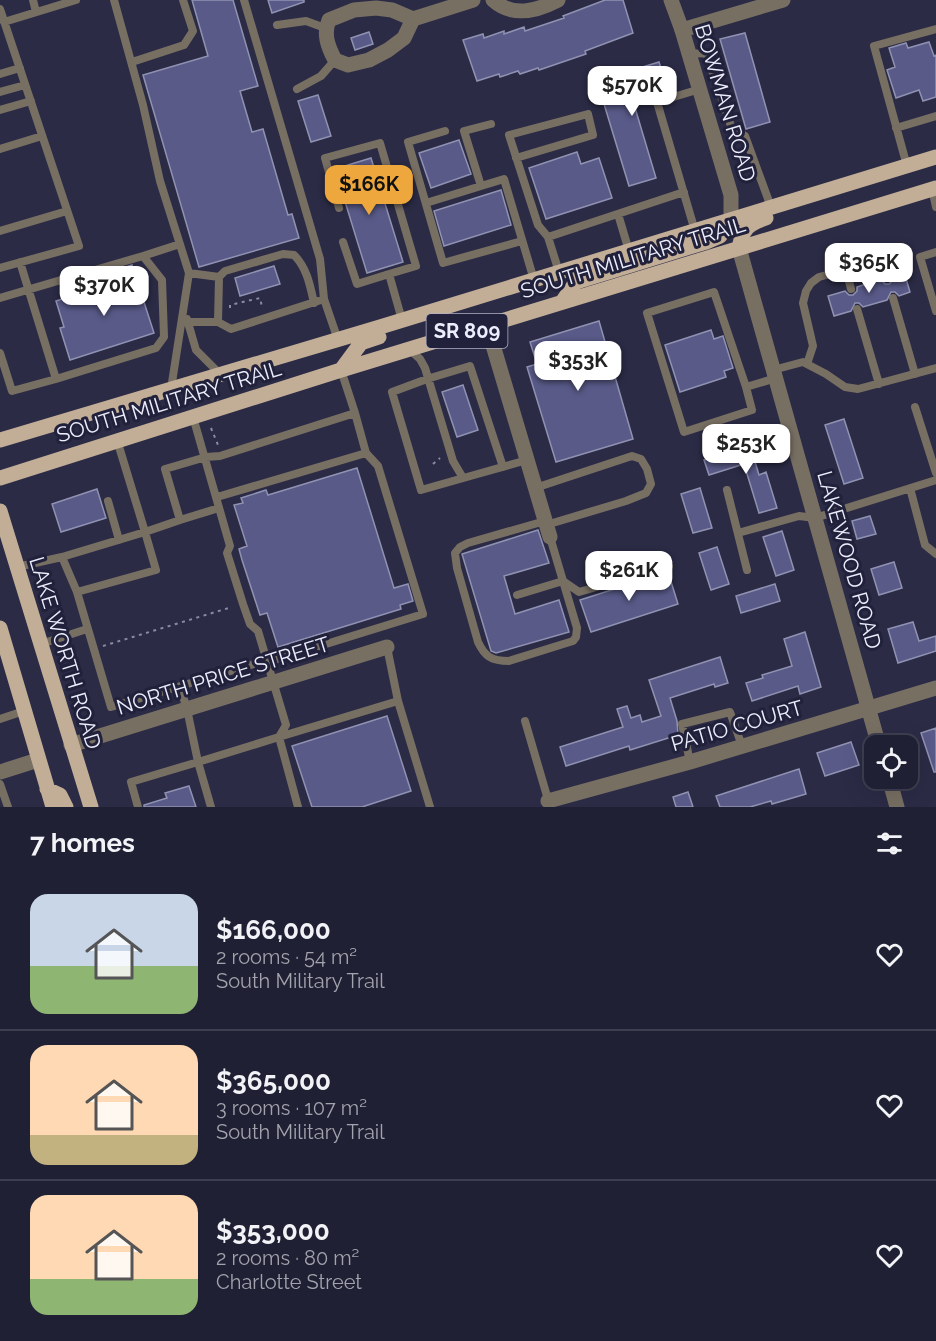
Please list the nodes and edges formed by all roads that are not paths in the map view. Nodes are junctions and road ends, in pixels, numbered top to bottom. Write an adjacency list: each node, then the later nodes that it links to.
1 (33, 0): 12 (lane)
2 (76, 0): 12 (lane)
3 (114, 0): 21 (lane)
4 (183, 0): 21 (lane)
5 (244, 0): 73 (lane)
6 (474, 0): 13 (street)
7 (493, 0): 8 (street)
8 (558, 0)
9 (671, 0): 18 (street, BOWMAN ROAD)
10 (783, 0): 18 (street)
11 (0, 9): 14 (lane)
12 (36, 12): 14 (lane)
13 (413, 19): 16 (street); 20 (street)
14 (4, 22): 22 (lane)
15 (277, 25): 16 (lane)
16 (326, 28): 20 (street)
17 (936, 29): 32 (lane)
18 (682, 30): 19 (street, BOWMAN ROAD)
19 (689, 54): 26 (street, BOWMAN ROAD); 44 (lane)
20 (335, 60): 25 (lane)
21 (132, 62): 55 (lane)
22 (20, 68): 23 (lane); 24 (lane)
23 (0, 74)
24 (25, 85): 27 (lane); 28 (lane)
25 (297, 89)
26 (699, 89): 42 (lane); 49 (street, BOWMAN ROAD)
27 (0, 92)
28 (31, 101): 29 (lane); 34 (lane)
29 (0, 110)
30 (936, 116): 32 (lane)
31 (491, 124): 40 (lane)
32 (896, 128): 38 (lane)
33 (445, 131): 43 (lane)
34 (42, 136): 35 (lane); 47 (lane)
35 (0, 149)
36 (936, 157): 38 (main road, SOUTH MILITARY TRAIL / SR 809)
37 (516, 158): 37 (lane); 52 (lane)
38 (907, 166): 39 (main road, SOUTH MILITARY TRAIL / SR 809)
39 (889, 171): 44 (main road, SOUTH MILITARY TRAIL / SR 809); 56 (main road)
40 (481, 186): 43 (lane); 53 (lane)
41 (934, 189): 45 (lane); 56 (main road, SOUTH MILITARY TRAIL / SR 809)
42 (684, 192): 48 (lane); 51 (lane)
43 (426, 203): 53 (lane)
44 (771, 207): 49 (main road, SOUTH MILITARY TRAIL / SR 809)
45 (936, 207)
46 (339, 208): 65 (lane)
47 (67, 211): 50 (lane); 60 (lane)
48 (618, 214): 52 (lane); 57 (lane)
49 (731, 220): 51 (main road, SOUTH MILITARY TRAIL / SR 809); 74 (main road)
50 (0, 231)
51 (695, 231): 57 (main road, SOUTH MILITARY TRAIL / SR 809)
52 (548, 237): 63 (lane)
53 (522, 241): 68 (lane)
54 (343, 242): 65 (lane)
55 (180, 244): 59 (lane); 64 (lane)
56 (739, 248): 74 (main road, SOUTH MILITARY TRAIL / SR 809); 89 (street, LAKEWOOD ROAD)
57 (629, 251): 63 (main road, SOUTH MILITARY TRAIL / SR 809)
58 (936, 252): 78 (lane)
59 (143, 256): 69 (lane); 92 (lane)
60 (20, 262): 61 (lane); 69 (lane)
61 (0, 268)
62 (846, 270): 67 (lane); 70 (lane); 86 (lane)
63 (559, 272): 68 (main road, SOUTH MILITARY TRAIL / SR 809)
64 (189, 273): 66 (lane); 76 (lane)
65 (389, 274): 79 (lane)
66 (219, 277): 75 (lane); 82 (lane)
67 (887, 278)
68 (534, 280): 79 (main road, SOUTH MILITARY TRAIL / SR 809); 88 (main road)
69 (28, 289): 71 (lane); 92 (lane)
70 (851, 289)
71 (0, 298)
72 (893, 298): 90 (lane)
73 (324, 299): 75 (lane); 83 (lane)
74 (562, 302): 81 (main road, SOUTH MILITARY TRAIL / SR 809)
75 (314, 303): 82 (lane)
76 (183, 309): 80 (lane); 96 (lane)
77 (857, 309): 94 (lane)
78 (936, 311)
79 (402, 320): 83 (main road, SOUTH MILITARY TRAIL / SR 809)
80 (188, 322): 82 (lane); 91 (lane)
81 (487, 325): 84 (main road, SOUTH MILITARY TRAIL / SR 809); 104 (street)
82 (225, 326)
83 (338, 340): 91 (main road, SOUTH MILITARY TRAIL / SR 809)
84 (409, 349): 88 (main road, SOUTH MILITARY TRAIL / SR 809); 93 (lane)
85 (0, 353): 92 (lane)
86 (807, 364): 89 (lane); 94 (lane)
87 (936, 368): 90 (lane)
88 (341, 370): 98 (lane); 99 (main road, SOUTH MILITARY TRAIL / SR 809)
89 (774, 374): 95 (lane); 117 (street, LAKEWOOD ROAD)
90 (915, 374): 94 (lane)
91 (220, 375): 96 (main road, SOUTH MILITARY TRAIL / SR 809)
92 (56, 379)
93 (427, 379): 105 (lane); 108 (lane); 108 (lane)
94 (879, 384)
95 (746, 387): 95 (lane)
96 (171, 389): 100 (main road, SOUTH MILITARY TRAIL / SR 809)
97 (915, 406): 106 (lane)
98 (355, 413): 102 (lane); 103 (lane)
99 (193, 417): 101 (main road, SOUTH MILITARY TRAIL / SR 809); 103 (lane)
100 (0, 440)
101 (117, 440): 107 (main road, SOUTH MILITARY TRAIL / SR 809); 120 (lane)
102 (366, 453): 113 (lane); 135 (lane)
103 (206, 457): 113 (lane); 118 (lane)
104 (527, 460): 105 (lane); 110 (street)
105 (503, 467): 108 (lane)
106 (936, 473)
107 (0, 478)
108 (463, 478)
109 (936, 480): 111 (lane)
110 (535, 488): 119 (street); 119 (lane)
111 (910, 488): 117 (lane); 123 (lane)
112 (727, 490): 121 (lane)
113 (217, 496): 115 (lane)
114 (108, 501): 122 (lane)
115 (219, 508): 118 (lane); 135 (lane)
116 (0, 511): 126 (main road, LAKE WORTH ROAD)
117 (815, 518): 121 (lane); 141 (street, LAKEWOOD ROAD)
118 (180, 520): 120 (lane)
119 (547, 527): 128 (lane); 128 (lane)
120 (145, 532): 122 (lane); 129 (lane)
121 (738, 533): 127 (lane)
122 (119, 540): 124 (lane)
123 (936, 554)
124 (62, 557): 126 (lane); 129 (lane)
125 (669, 566): 128 (lane)
126 (17, 567): 133 (main road, LAKE WORTH ROAD)
127 (747, 570)
128 (563, 581): 130 (lane)
129 (77, 592): 132 (lane)
130 (517, 595)
131 (0, 628): 142 (main road)
132 (87, 629): 133 (lane); 137 (lane)
133 (41, 644): 147 (main road, LAKE WORTH ROAD)
134 (387, 647): 136 (street, NORTH PRICE STREET); 139 (lane)
135 (268, 661): 136 (lane); 137 (lane)
136 (274, 682): 140 (street, NORTH PRICE STREET); 146 (lane)
137 (180, 687): 140 (lane)
138 (936, 688): 141 (street, PATIO COURT)
139 (398, 701): 146 (lane); 164 (lane)
140 (187, 709): 147 (street, NORTH PRICE STREET); 150 (lane)
141 (869, 709): 145 (street, LAKEWOOD ROAD); 148 (street, PATIO COURT)
142 (24, 711): 143 (lane); 149 (main road)
143 (0, 719)
144 (525, 721): 156 (lane)
145 (876, 735)
146 (279, 737): 150 (lane); 163 (lane)
147 (71, 745): 160 (main road, LAKE WORTH ROAD)
148 (742, 746): 151 (street, PATIO COURT); 151 (lane)
149 (38, 760): 152 (street); 154 (main road)
150 (198, 762): 161 (lane); 162 (lane)
151 (690, 762): 156 (street, PATIO COURT)
152 (0, 772)
153 (0, 784): 157 (lane)
154 (47, 789): 158 (main road); 159 (main road)
155 (892, 789): 165 (street)
156 (549, 804)
157 (8, 807)
158 (53, 807)
159 (66, 807)
160 (91, 807)
161 (138, 807)
162 (211, 807)
163 (298, 807)
164 (430, 807)
165 (897, 807)

